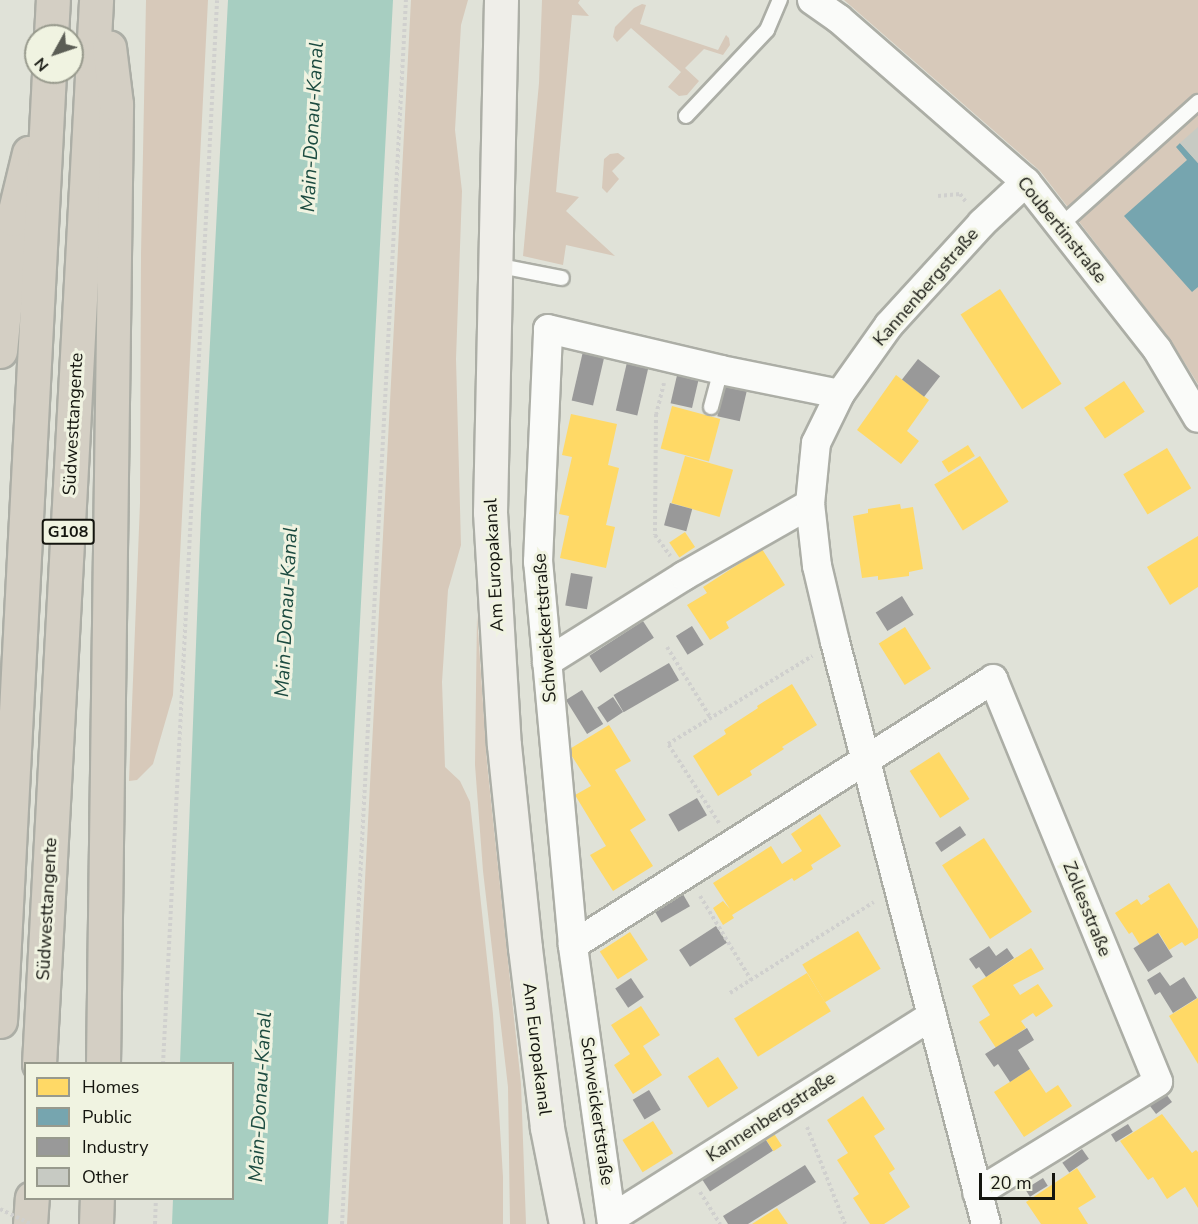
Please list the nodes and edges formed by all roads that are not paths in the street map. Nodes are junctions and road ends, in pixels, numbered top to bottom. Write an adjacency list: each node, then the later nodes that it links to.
1 (53, 0): 7 (highway)
2 (96, 0): 27 (highway, Südwesttangente / G108)
3 (104, 0): 28 (highway)
4 (501, 0): 14 (main road, Am Europakanal)
5 (780, 0): 11 (lane)
6 (812, 0): 12 (street, Coubertinstraße)
7 (52, 24)
8 (45, 84): 16 (highway)
9 (47, 84): 26 (highway, G108)
10 (1198, 102): 13 (lane)
11 (686, 116)
12 (1026, 182): 13 (street, Coubertinstraße); 18 (street, Kannenbergstraße)
13 (1060, 226): 20 (street, Coubertinstraße)
14 (495, 265): 15 (lane); 29 (main road, Am Europakanal)
15 (562, 279)
16 (0, 351)
17 (721, 370): 18 (street, Schweickertstraße); 19 (lane); 22 (street, Schweickertstraße)
18 (840, 394): 21 (street, Kannenbergstraße)
19 (711, 407)
20 (1198, 418)
21 (810, 504): 22 (street); 23 (street, Kannenbergstraße)
22 (547, 662): 24 (street, Schweickertstraße)
23 (866, 759): 24 (street); 25 (street, Kannenbergstraße); 30 (street, Zollesstraße)
24 (573, 945): 33 (street, Schweickertstraße)
25 (931, 1016): 30 (street, Kannenbergstraße); 33 (street, Kannenbergstraße)
26 (0, 1021)
27 (39, 1062)
28 (103, 1062)
29 (547, 1128): 36 (main road, Am Europakanal); 37 (main road, Am Europakanal)
30 (977, 1193): 38 (street, Kannenbergstraße)
31 (32, 1200): 34 (highway)
32 (97, 1200): 35 (highway)
33 (612, 1221)
34 (31, 1224)
35 (96, 1224)
36 (544, 1224)
37 (566, 1224)
38 (986, 1224)

